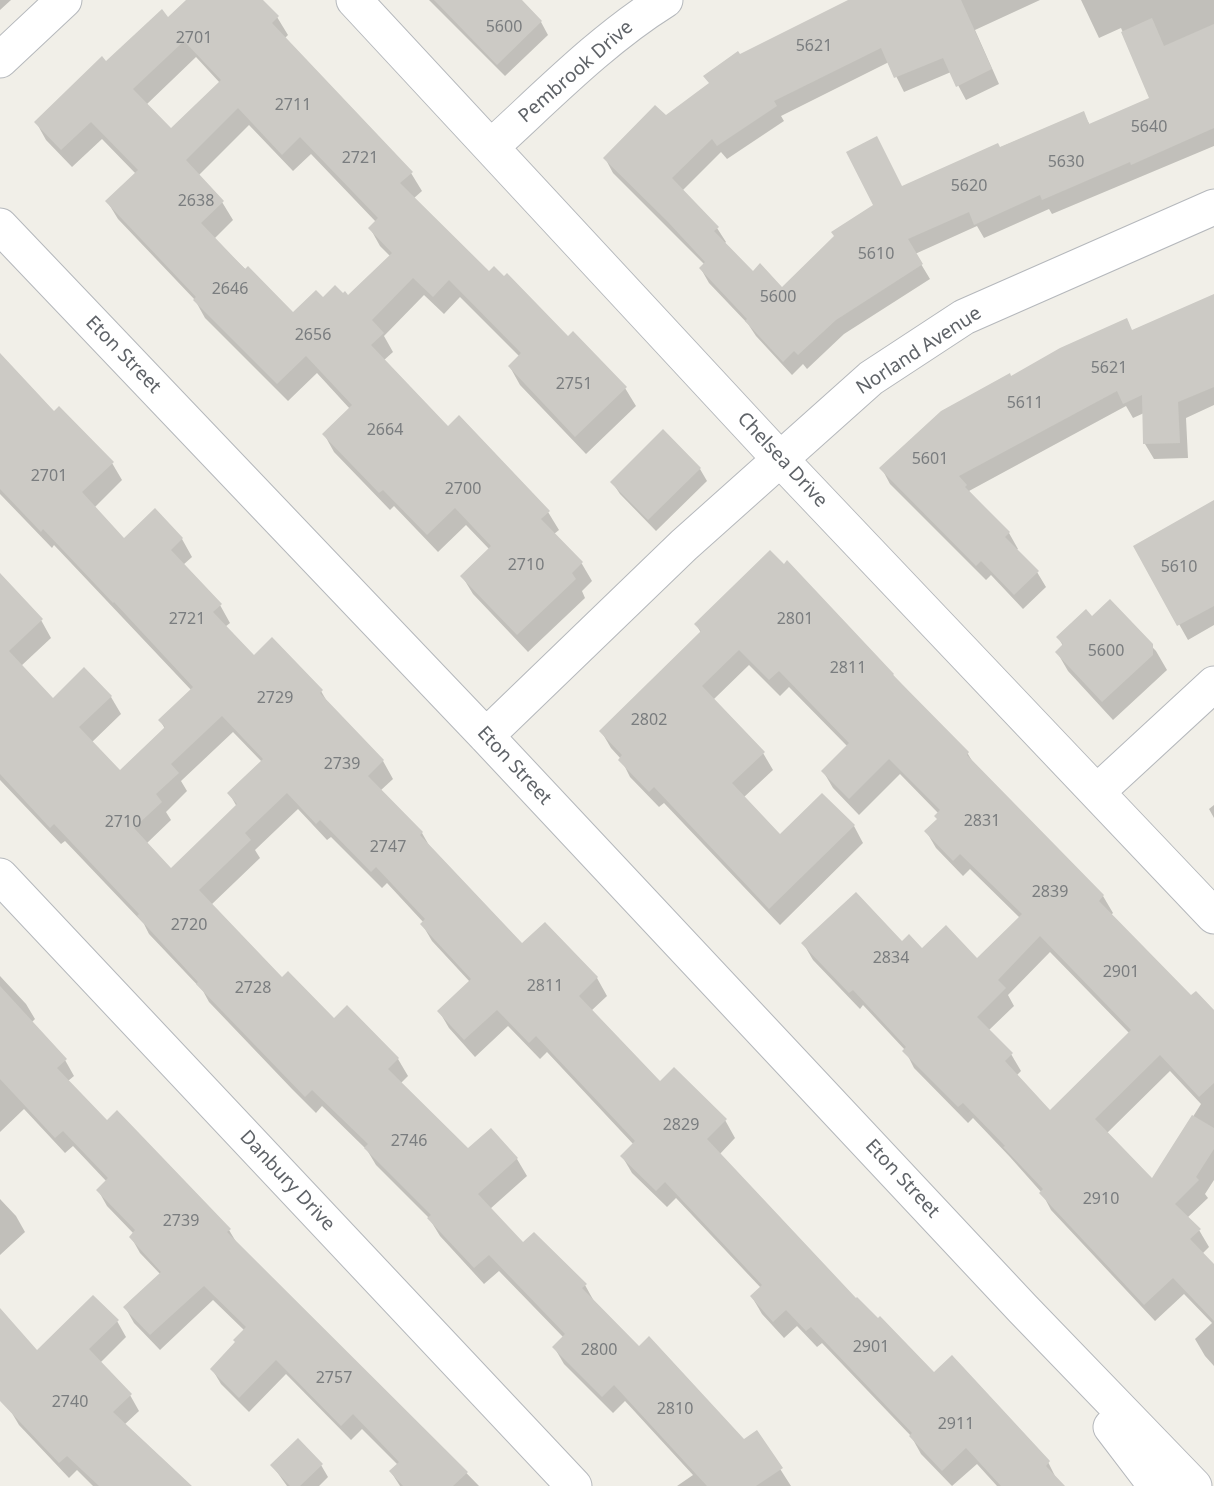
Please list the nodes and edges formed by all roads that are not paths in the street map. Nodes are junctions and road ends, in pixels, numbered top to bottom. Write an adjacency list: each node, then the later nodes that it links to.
1 (64, 0): 4 (street)
2 (354, 0): 5 (street, Chelsea Drive)
3 (664, 0): 5 (street, Pembrook Drive)
4 (0, 60)
5 (491, 147): 8 (street, Chelsea Drive)
6 (1214, 207): 8 (street, Norland Avenue)
7 (0, 226): 10 (street, Eton Street)
8 (779, 458): 10 (street, Norland Avenue); 11 (street, Chelsea Drive)
9 (1214, 684): 11 (street)
10 (486, 736): 14 (street, Eton Street)
11 (1097, 792): 13 (street, Chelsea Drive)
12 (0, 876): 15 (street, Danbury Drive)
13 (1214, 916)
14 (1023, 1309): 16 (street, Eton Street); 17 (street, Eton Street)
15 (574, 1486)
16 (1156, 1486)
17 (1194, 1486)

